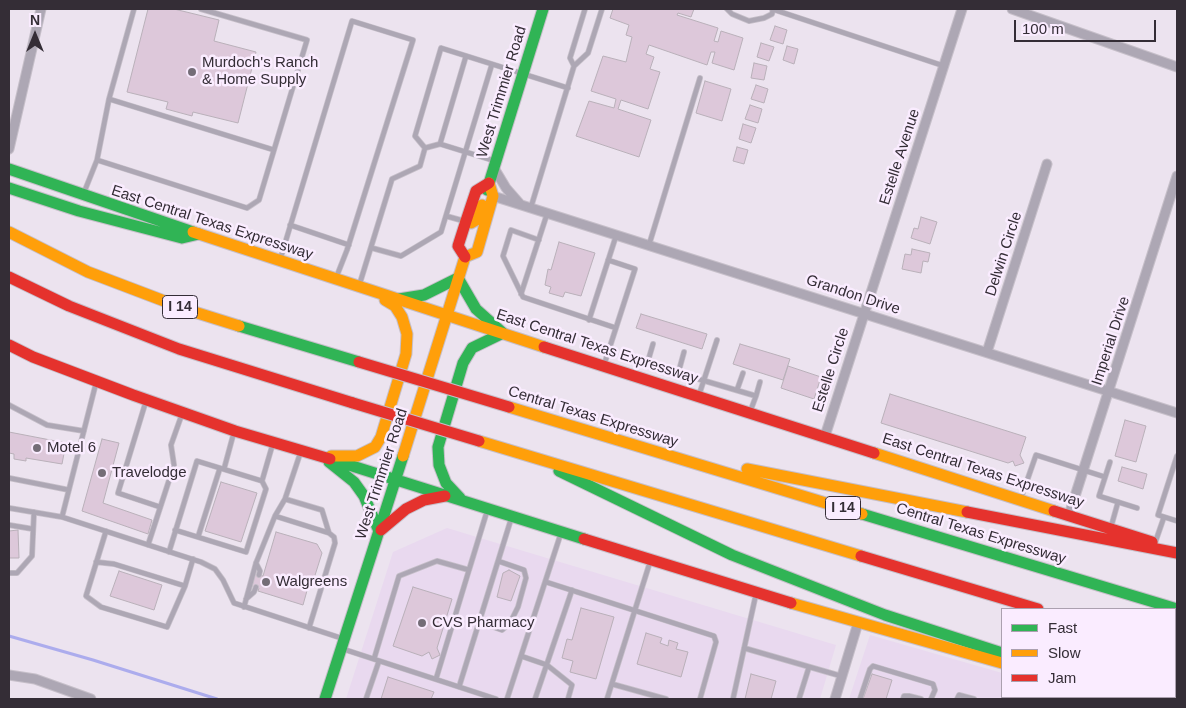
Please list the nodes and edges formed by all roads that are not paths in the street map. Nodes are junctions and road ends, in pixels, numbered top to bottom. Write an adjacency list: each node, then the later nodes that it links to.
1 (41, 9): 20 (street)
2 (134, 9): 19 (lane)
3 (201, 9): 24 (lane)
4 (543, 9): 16 (main road, West Trimmier Road)
5 (585, 9): 13 (lane)
6 (602, 9): 13 (lane)
7 (727, 9): 8 (lane)
8 (772, 9): 14 (lane)
9 (962, 9): 14 (street, Estelle Avenue)
10 (1012, 9): 15 (street)
11 (466, 56): 12 (lane); 21 (lane); 22 (lane)
12 (492, 64): 16 (lane); 25 (lane)
13 (574, 66): 18 (lane)
14 (944, 66): 58 (street, Estelle Avenue)
15 (1177, 67)
16 (524, 74): 18 (lane); 28 (main road, West Trimmier Road)
17 (700, 78): 46 (lane)
18 (568, 88): 36 (lane)
19 (109, 99): 24 (lane); 26 (lane)
20 (13, 117): 23 (street)
21 (440, 144): 22 (lane); 25 (lane)
22 (425, 148): 47 (lane)
23 (9, 149)
24 (274, 150): 26 (lane)
25 (466, 152): 28 (lane); 38 (lane)
26 (97, 160): 33 (lane)
27 (1047, 164): 67 (street, Delwin Circle)
28 (496, 165): 31 (main road, West Trimmier Road); 35 (street)
29 (9, 169): 33 (main road, East Central Texas Expressway)
30 (1177, 176): 77 (street, Imperial Drive)
31 (489, 184): 34 (main road); 39 (main road, West Trimmier Road)
32 (9, 188): 42 (main road)
33 (83, 196): 42 (main road, East Central Texas Expressway)
34 (493, 196): 35 (street, Grandon Drive); 48 (main road, West Trimmier Road)
35 (520, 204): 36 (street, Grandon Drive)
36 (531, 207): 37 (street, Grandon Drive)
37 (548, 213): 43 (street, Grandon Drive); 44 (lane)
38 (446, 216): 39 (lane); 47 (lane)
39 (466, 222): 48 (main road, West Trimmier Road)
40 (290, 225): 45 (lane); 45 (lane); 50 (lane)
41 (9, 232): 94 (main road, Central Texas Expressway / I 14, bridge)
42 (199, 234): 50 (main road, East Central Texas Expressway)
43 (616, 234): 46 (street, Grandon Drive); 49 (lane)
44 (539, 240): 56 (lane); 56 (lane)
45 (349, 245): 53 (lane)
46 (649, 245): 58 (street, Grandon Drive)
47 (372, 248): 54 (lane)
48 (465, 258): 52 (main road, West Trimmier Road)
49 (608, 260): 60 (lane); 61 (lane)
50 (279, 261): 53 (main road, East Central Texas Expressway)
51 (9, 277): 90 (main road, I 14, bridge)
52 (458, 278): 57 (main road); 59 (main road, West Trimmier Road); 62 (main road)
53 (335, 280): 54 (main road, East Central Texas Expressway)
54 (359, 287): 55 (main road, East Central Texas Expressway)
55 (374, 292): 57 (main road, East Central Texas Expressway); 91 (main road)
56 (521, 294): 60 (lane)
57 (394, 300): 59 (main road, East Central Texas Expressway)
58 (864, 313): 67 (street, Grandon Drive); 87 (street, Estelle Circle)
59 (447, 316): 62 (main road, East Central Texas Expressway); 99 (main road, West Trimmier Road)
60 (589, 320): 61 (lane)
61 (616, 328): 68 (lane)
62 (503, 333): 68 (main road, East Central Texas Expressway); 104 (main road)
63 (717, 340): 74 (lane)
64 (654, 344): 69 (lane)
65 (9, 345): 73 (main road)
66 (684, 352): 71 (lane)
67 (987, 352): 77 (street, Grandon Drive)
68 (604, 365): 72 (main road, East Central Texas Expressway)
69 (651, 365): 71 (lane); 72 (lane)
70 (743, 373): 76 (lane)
71 (678, 374): 74 (lane)
72 (647, 379): 78 (main road, East Central Texas Expressway)
73 (96, 381): 80 (main road); 85 (lane)
74 (703, 382): 76 (lane); 78 (lane)
75 (760, 382): 79 (lane)
76 (738, 390): 79 (lane)
77 (1109, 391): 84 (street, Grandon Drive); 96 (street, Imperial Drive)
78 (699, 396): 82 (main road, East Central Texas Expressway)
79 (756, 396): 82 (lane)
80 (146, 400): 83 (main road); 107 (lane)
81 (9, 405): 85 (lane)
82 (750, 412): 87 (main road, East Central Texas Expressway)
83 (182, 413): 86 (main road); 107 (lane)
84 (1177, 413)
85 (84, 431): 101 (lane)
86 (235, 431): 88 (main road); 95 (lane)
87 (825, 436): 105 (main road, East Central Texas Expressway)
88 (273, 442): 89 (main road); 100 (lane)
89 (301, 450): 91 (main road); 103 (lane)
90 (524, 454): 146 (main road, I 14); 154 (main road)
91 (320, 456): 99 (main road); 122 (main road)
92 (1177, 456): 116 (lane)
93 (1110, 462): 97 (lane)
94 (703, 465): 130 (main road); 147 (main road, Central Texas Expressway / I 14)
95 (222, 468): 100 (lane); 121 (lane); 126 (lane)
96 (1083, 470): 97 (lane); 105 (lane); 112 (street, Imperial Drive)
97 (1105, 477): 106 (lane)
98 (9, 478): 101 (lane)
99 (396, 480): 102 (main road); 122 (main road, West Trimmier Road)
100 (262, 481): 126 (lane)
101 (69, 490): 115 (lane)
102 (447, 495): 104 (main road); 122 (main road)
103 (285, 499): 113 (lane); 124 (lane)
104 (462, 499): 109 (main road)
105 (1020, 499): 112 (main road, East Central Texas Expressway)
106 (1118, 502): 110 (lane); 119 (lane)
107 (160, 507): 128 (lane)
108 (9, 508): 111 (lane)
109 (488, 508): 114 (main road); 136 (lane)
110 (1137, 508)
111 (34, 512): 115 (lane); 120 (lane)
112 (1069, 515): 119 (main road, East Central Texas Expressway)
113 (274, 516): 124 (lane); 135 (lane)
114 (512, 516): 125 (main road); 132 (lane)
115 (62, 517): 123 (lane)
116 (1164, 517): 117 (lane); 127 (lane)
117 (1177, 521)
118 (9, 525): 120 (lane)
119 (1110, 528): 127 (main road, East Central Texas Expressway)
120 (33, 529): 137 (lane)
121 (175, 530): 126 (lane); 129 (lane)
122 (379, 531): 152 (main road, West Trimmier Road)
123 (106, 532): 128 (lane); 134 (lane)
124 (329, 533): 151 (lane)
125 (562, 533): 133 (main road); 139 (lane)
126 (198, 537)
127 (1155, 543): 130 (main road, East Central Texas Expressway)
128 (148, 545): 129 (lane)
129 (168, 552): 131 (lane)
130 (1177, 552)
131 (192, 559): 140 (lane); 145 (lane)
132 (498, 561): 149 (lane); 149 (lane)
133 (651, 561): 143 (main road); 148 (lane)
134 (96, 562): 140 (lane); 140 (lane)
135 (256, 562): 138 (lane); 144 (lane)
136 (469, 570): 156 (lane); 162 (lane)
137 (9, 573)
138 (259, 575)
139 (546, 582): 142 (lane); 155 (lane)
140 (185, 586)
141 (256, 587): 144 (lane)
142 (572, 590): 148 (lane); 158 (lane)
143 (757, 592): 150 (main road); 153 (lane)
144 (246, 599): 145 (lane)
145 (244, 607): 151 (lane)
146 (1035, 608)
147 (1174, 608)
148 (636, 609): 163 (lane); 177 (lane)
149 (479, 622): 164 (lane)
150 (858, 623): 157 (main road); 161 (street)
151 (309, 628): 152 (lane)
152 (343, 644): 156 (lane); 168 (main road, West Trimmier Road)
153 (744, 648): 159 (lane); 178 (lane)
154 (1001, 653)
155 (521, 656): 158 (lane); 172 (lane)
156 (376, 660): 162 (lane); 169 (lane)
157 (1001, 663)
158 (547, 665): 173 (lane); 174 (lane)
159 (809, 667): 161 (lane); 179 (lane)
160 (9, 675): 166 (street)
161 (842, 676): 180 (street)
162 (436, 680): 164 (lane)
163 (612, 684): 175 (lane); 176 (lane)
164 (459, 687): 165 (lane)
165 (476, 693): 170 (lane); 171 (lane)
166 (67, 695): 167 (street)
167 (91, 699)
168 (325, 699)
169 (366, 699)
170 (474, 699)
171 (496, 699)
172 (507, 699)
173 (535, 699)
174 (568, 699)
175 (607, 699)
176 (666, 699)
177 (700, 699)
178 (733, 699)
179 (799, 699)
180 (835, 699)
181 (860, 699): 184 (lane)
182 (903, 699): 183 (lane)
183 (921, 699)
184 (931, 699)
185 (957, 699): 186 (lane)
186 (974, 699)

